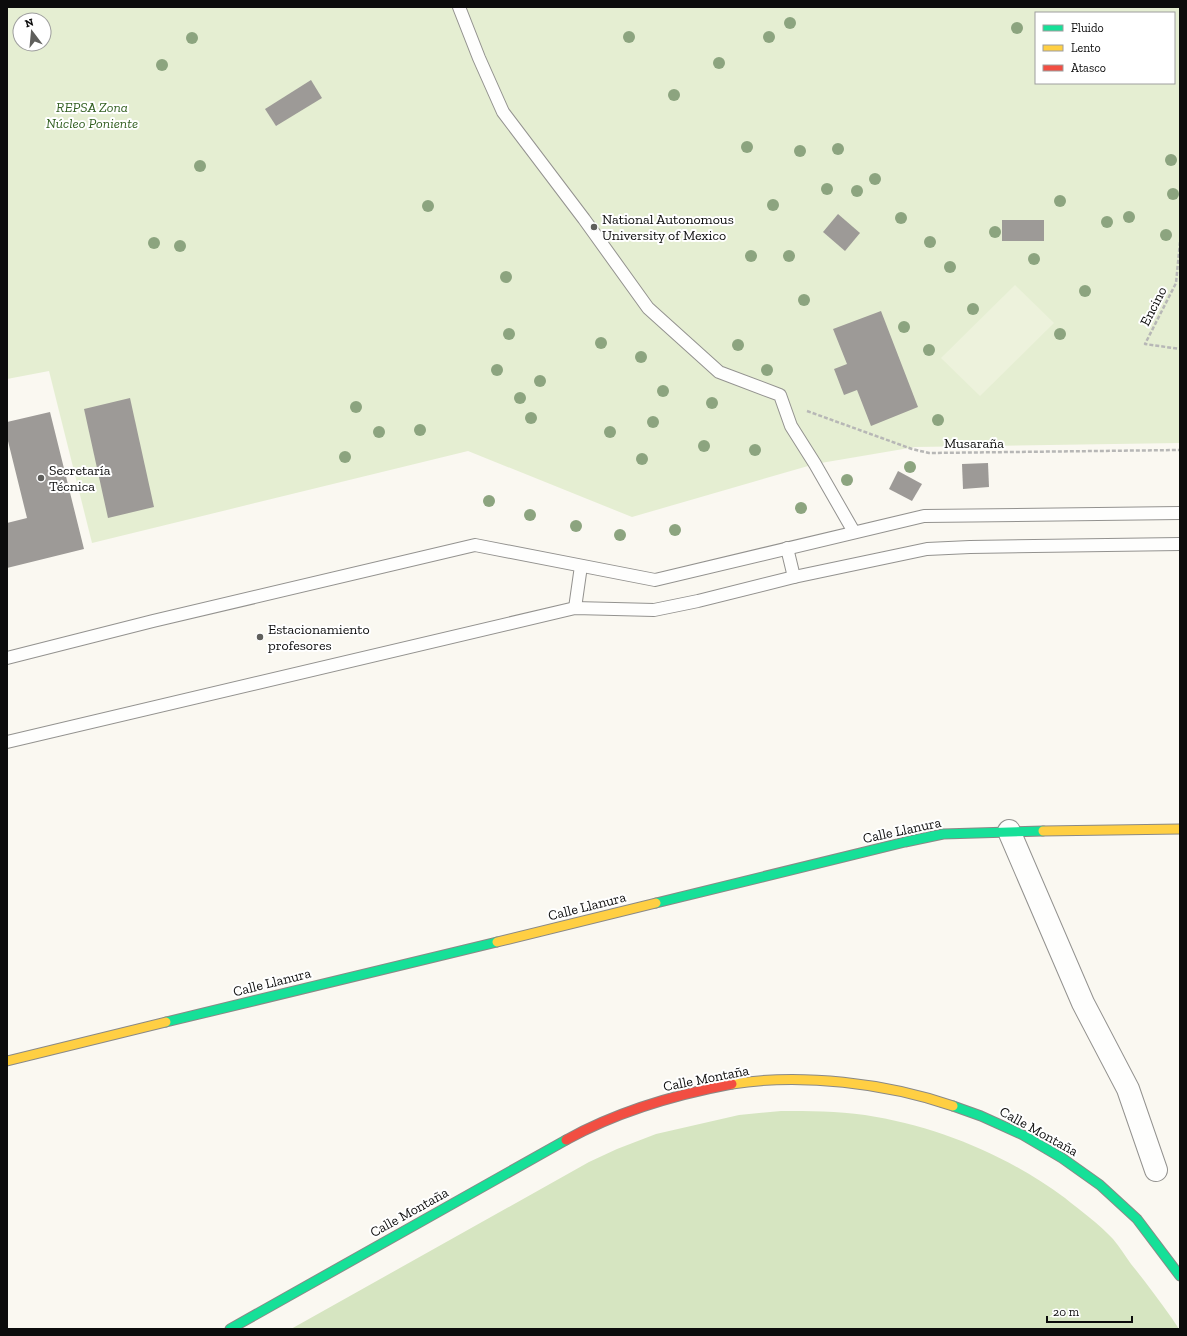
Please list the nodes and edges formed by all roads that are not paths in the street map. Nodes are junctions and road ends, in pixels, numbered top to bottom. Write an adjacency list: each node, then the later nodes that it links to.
1 (459, 7): 3 (lane)
2 (1180, 512): 3 (lane)
3 (854, 532): 5 (lane)
4 (1180, 544): 7 (lane)
5 (787, 548): 6 (lane); 7 (lane)
6 (581, 566): 8 (lane); 9 (lane)
7 (794, 577): 8 (lane)
8 (575, 608): 10 (lane)
9 (7, 658)
10 (7, 742)
11 (1180, 829): 12 (street, Calle Llanura)
12 (1009, 831): 13 (street, Calle Llanura); 14 (street)
13 (7, 1061)
14 (1156, 1170)
15 (1180, 1276): 16 (street, Calle Montaña)
16 (230, 1329)

